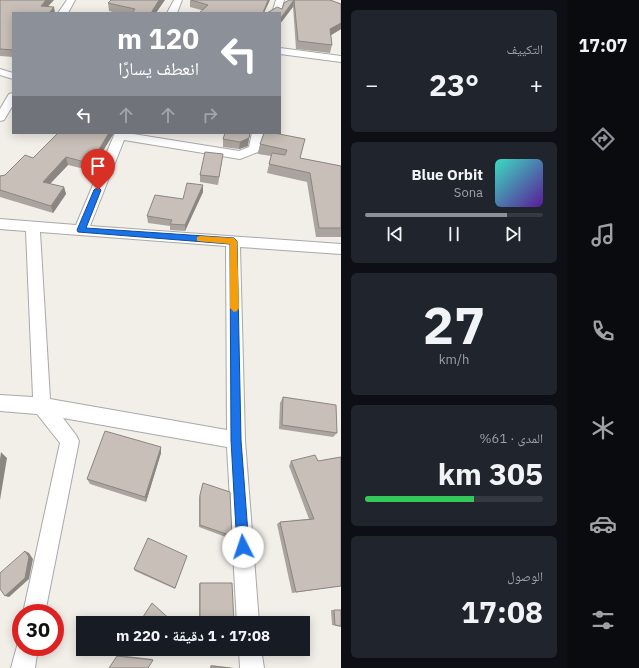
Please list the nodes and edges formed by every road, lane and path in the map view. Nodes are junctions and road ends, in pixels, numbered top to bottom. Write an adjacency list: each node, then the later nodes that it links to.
1 (71, 0): 4 (street)
2 (178, 0): 5 (street)
3 (280, 0): 6 (street)
4 (64, 12)
5 (172, 12)
6 (277, 12)
7 (281, 51): 8 (street)
8 (341, 59)
9 (0, 72): 10 (street)
10 (12, 76)
11 (12, 98): 12 (street)
12 (0, 118)
13 (258, 134): 14 (street)
14 (121, 135): 17 (street)
15 (0, 224): 16 (street)
16 (33, 227): 17 (street); 21 (street)
17 (81, 230): 18 (street)
18 (234, 241): 19 (street); 22 (street)
19 (341, 249)
20 (0, 403): 21 (street)
21 (42, 406): 22 (street); 23 (street)
22 (236, 440): 24 (street)
23 (36, 604)
24 (248, 616)
25 (25, 656): 27 (street)
26 (251, 656): 28 (street)
27 (23, 668)
28 (252, 668)

